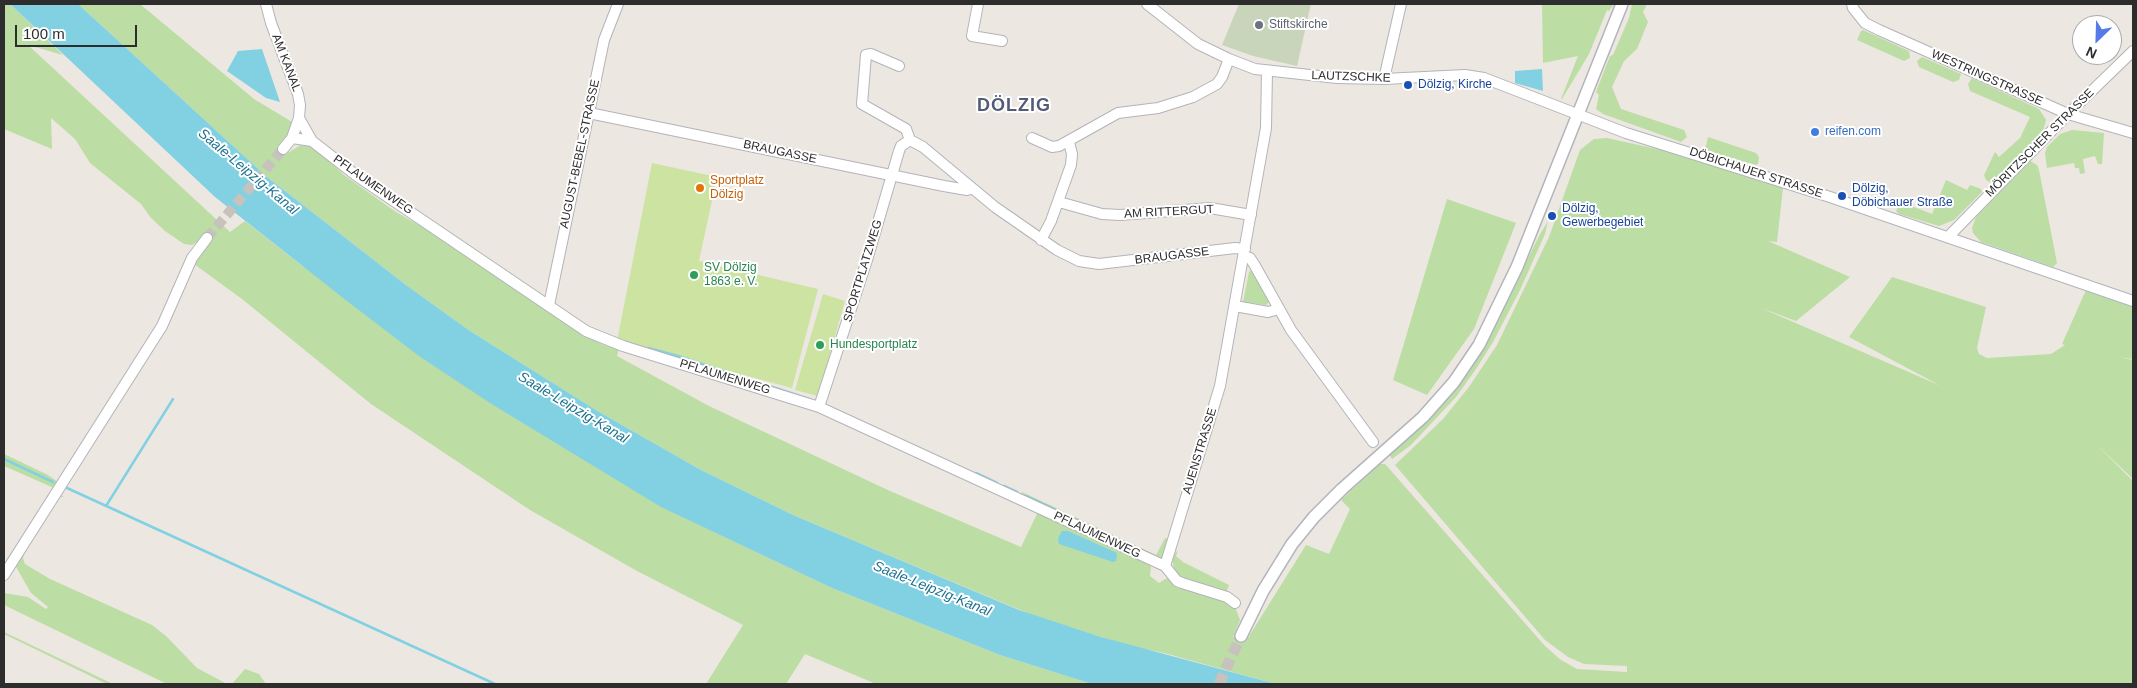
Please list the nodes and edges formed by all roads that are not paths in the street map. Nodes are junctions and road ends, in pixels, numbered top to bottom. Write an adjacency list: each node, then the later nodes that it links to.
1 (266, 4): 17 (street, AM KANAL)
2 (618, 4): 14 (street, AUGUST-BEBEL-STRASSE)
3 (978, 4): 8 (street)
4 (1148, 4): 10 (street, LAUTZSCHKE)
5 (1401, 4): 13 (street)
6 (1622, 4): 16 (street)
7 (1852, 4): 15 (street, WESTRINGSTRASSE)
8 (1002, 41)
9 (2133, 52): 15 (street, MÖRITZSCHER STRASSE)
10 (1229, 60): 12 (street, LAUTZSCHKE); 23 (street)
11 (899, 66): 22 (street)
12 (1267, 71): 13 (street, LAUTZSCHKE); 28 (street, AUENSTRASSE)
13 (1384, 78): 16 (street, LAUTZSCHKE)
14 (589, 113): 25 (street, BRAUGASSE); 34 (street, AUGUST-BEBEL-STRASSE)
15 (2068, 114): 18 (street, WESTRINGSTRASSE); 29 (street, MÖRITZSCHER STRASSE)
16 (1577, 115): 29 (street, DÖBICHAUER STRASSE); 42 (street)
17 (299, 118): 19 (street, AM KANAL); 21 (street, PFLAUMENWEG)
18 (2133, 133)
19 (292, 138): 21 (street); 24 (street, AM KANAL)
20 (1032, 138): 23 (street)
21 (312, 140): 34 (street, PFLAUMENWEG)
22 (910, 140): 25 (street, SPORTPLATZWEG); 26 (street, BRAUGASSE)
23 (1069, 142): 27 (street)
24 (283, 149)
25 (892, 175): 26 (street, BRAUGASSE); 37 (street, SPORTPLATZWEG)
26 (972, 189): 31 (street, BRAUGASSE)
27 (1059, 202): 28 (street, AM RITTERGUT); 31 (street)
28 (1251, 214): 32 (street, AUENSTRASSE)
29 (1949, 236): 33 (street, DÖBICHAUER STRASSE)
30 (207, 238): 40 (street)
31 (1041, 240): 32 (street, BRAUGASSE)
32 (1245, 252): 35 (street, AUENSTRASSE); 36 (street)
33 (2133, 301)
34 (549, 305): 37 (street, PFLAUMENWEG)
35 (1235, 306): 36 (street); 39 (street, AUENSTRASSE)
36 (1279, 309): 38 (street)
37 (819, 407): 39 (street, PFLAUMENWEG)
38 (1373, 442)
39 (1165, 566): 41 (street)
40 (4, 575)
41 (1235, 603)
42 (1241, 636)

